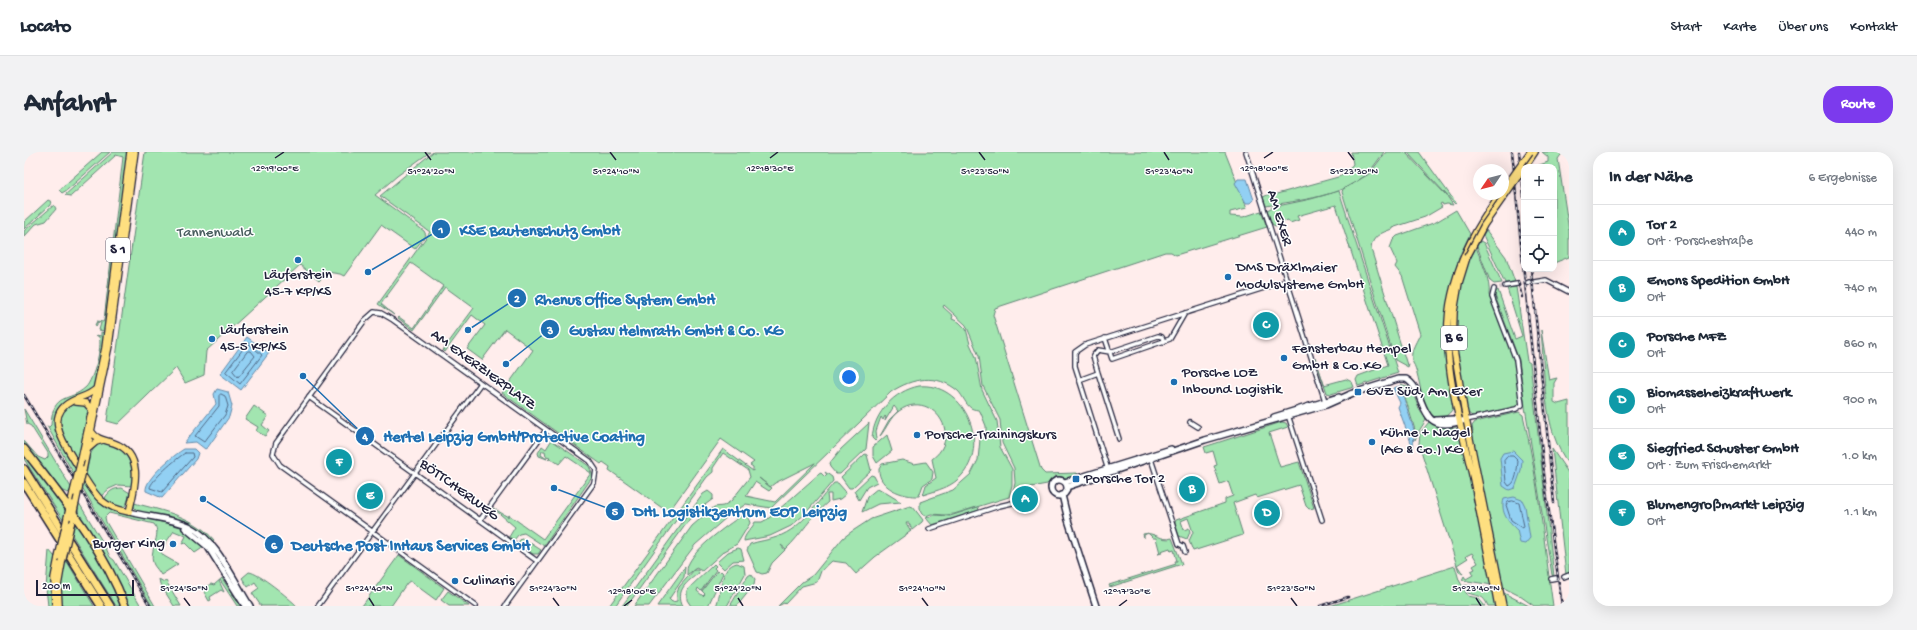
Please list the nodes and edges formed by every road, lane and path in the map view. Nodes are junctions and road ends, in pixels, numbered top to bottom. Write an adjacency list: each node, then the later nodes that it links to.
1 (130, 152): 24 (main road, S 1)
2 (134, 152): 37 (main road, S 1)
3 (1246, 152): 11 (street, AM EXER)
4 (1530, 152): 8 (main road, bridge)
5 (1535, 152): 6 (main road, B 6)
6 (1527, 164)
7 (1521, 172): 10 (main road, B 6, bridge)
8 (1509, 182)
9 (1496, 200): 10 (main road, B 6)
10 (1465, 256): 28 (main road, B 6); 33 (main road, B 6)
11 (1286, 281): 17 (street); 27 (street, AM EXER)
12 (1534, 282): 16 (street)
13 (1517, 284): 14 (street)
14 (1505, 286)
15 (1494, 289): 33 (street)
16 (1569, 292)
17 (1185, 313): 18 (street); 19 (street)
18 (1105, 338): 20 (street); 22 (street)
19 (1164, 342): 20 (street); 20 (street)
20 (1110, 352): 21 (street)
21 (1098, 374): 22 (street); 38 (street)
22 (1079, 380): 45 (street)
23 (481, 383): 25 (street, AM EXERZIERPLATZ); 36 (street, AM EXERZIERPLATZ); 46 (street)
24 (97, 388): 26 (main road); 29 (main road, S 1)
25 (309, 397): 46 (street, BÖTTCHERWEG); 61 (street)
26 (70, 402): 29 (main road); 43 (main road)
27 (1325, 402): 30 (street); 31 (street)
28 (1457, 406): 32 (street); 33 (main road, B 6)
29 (92, 410): 43 (main road, S 1)
30 (1287, 414): 42 (street); 57 (street)
31 (1431, 418): 32 (street); 33 (street)
32 (1447, 419): 33 (street)
33 (1463, 420): 72 (main road, B 6)
34 (1190, 422): 35 (street)
35 (1198, 427)
36 (546, 430): 56 (street); 67 (street, AM EXERZIERPLATZ)
37 (92, 432): 39 (main road); 40 (main road, S 1)
38 (1119, 439)
39 (103, 440): 40 (main road); 55 (main road)
40 (89, 448): 52 (main road, S 1, bridge)
41 (24, 449): 50 (highway)
42 (1151, 457): 45 (street); 65 (street)
43 (79, 463): 52 (main road, S 1, bridge)
44 (24, 469): 60 (highway)
45 (1108, 471): 49 (street)
46 (415, 474): 56 (street, BÖTTCHERWEG); 61 (street)
47 (84, 477): 55 (main road)
48 (24, 483): 62 (highway)
49 (1066, 485): 51 (street); 51 (street)
50 (58, 492): 52 (highway); 54 (highway)
51 (1060, 496): 83 (street)
52 (72, 497): 54 (main road, S 1)
53 (1012, 503): 59 (street)
54 (72, 510): 66 (main road, S 1, bridge); 66 (main road, S 1, bridge); 77 (highway)
55 (129, 512): 58 (street)
56 (480, 520): 67 (street, BÖTTCHERWEG)
57 (1322, 520)
58 (177, 523): 78 (street); 79 (street)
59 (929, 529)
60 (62, 530)
61 (373, 532): 80 (street); 81 (street)
62 (60, 540)
63 (69, 541): 76 (highway)
64 (67, 552): 75 (highway)
65 (1185, 552)
66 (60, 560): 73 (main road, S 1); 74 (main road, S 1)
67 (537, 561): 82 (street)
68 (1569, 576): 69 (street)
69 (1564, 577)
70 (1556, 578): 71 (street)
71 (1551, 579)
72 (1497, 588): 84 (main road, B 6); 85 (main road, B 6)
73 (55, 606)
74 (59, 606)
75 (101, 606)
76 (110, 606)
77 (125, 606)
78 (244, 606)
79 (250, 606)
80 (318, 606)
81 (476, 606)
82 (505, 606)
83 (1096, 606)
84 (1498, 606)
85 (1503, 606)

